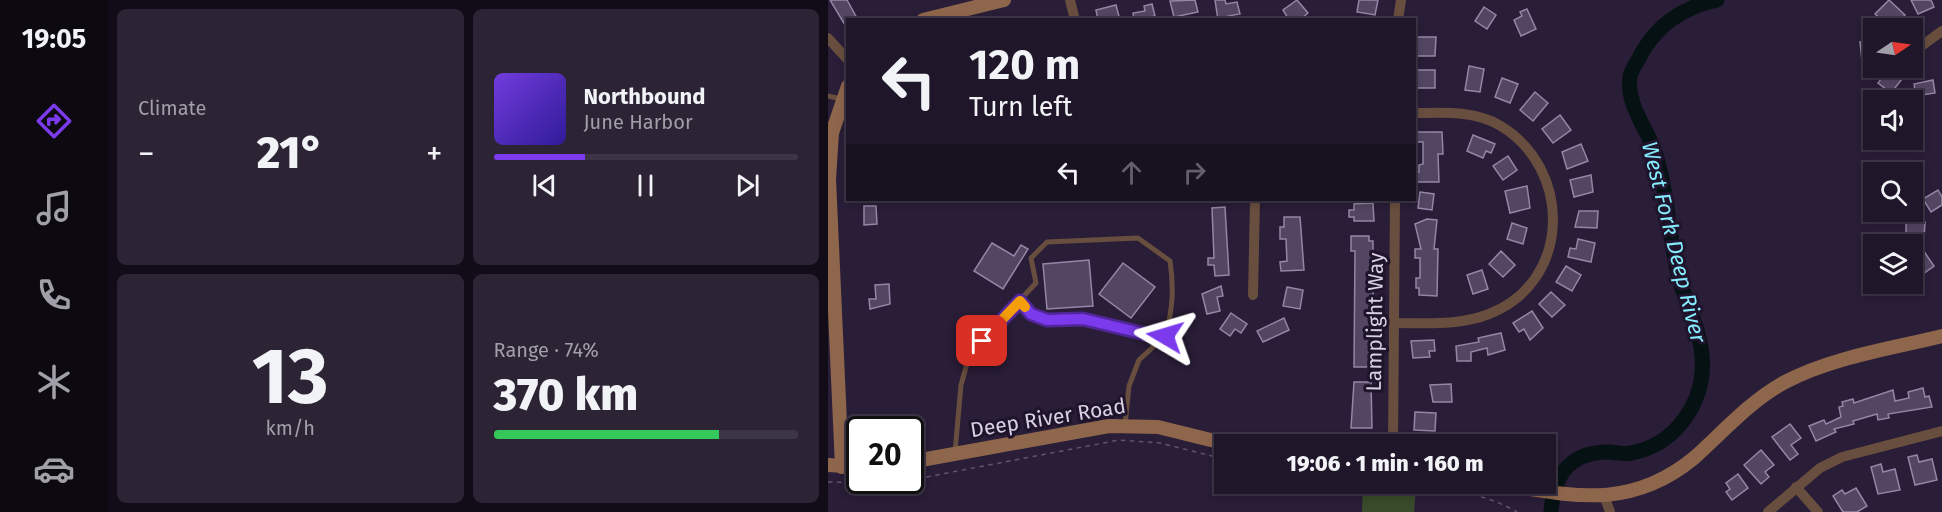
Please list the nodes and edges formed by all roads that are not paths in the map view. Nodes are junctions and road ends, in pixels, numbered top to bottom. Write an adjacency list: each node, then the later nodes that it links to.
1 (1004, 0): 4 (street)
2 (1071, 0): 5 (street)
3 (1401, 0): 6 (street)
4 (931, 18)
5 (1075, 18)
6 (1398, 18)
7 (1942, 31): 9 (street)
8 (828, 38): 10 (street)
9 (1923, 45)
10 (846, 58)
11 (839, 94): 26 (street)
12 (1416, 113): 17 (street)
13 (1255, 201): 15 (street)
14 (1395, 201): 17 (street, Lamplight Way)
15 (1253, 295)
16 (1020, 301): 18 (lane); 18 (lane); 24 (lane)
17 (1395, 323): 22 (street, Lamplight Way)
18 (1165, 336): 20 (lane)
19 (1942, 336): 29 (street)
20 (1125, 425): 23 (street, Deep River Road); 24 (street, Deep River Road)
21 (1942, 431): 27 (street)
22 (1393, 434)
23 (1214, 441)
24 (955, 453): 25 (street, Deep River Road)
25 (924, 459)
26 (835, 466)
27 (1796, 487): 30 (street); 31 (street)
28 (1556, 493): 29 (street)
29 (1608, 505)
30 (1768, 512)
31 (1818, 512)

